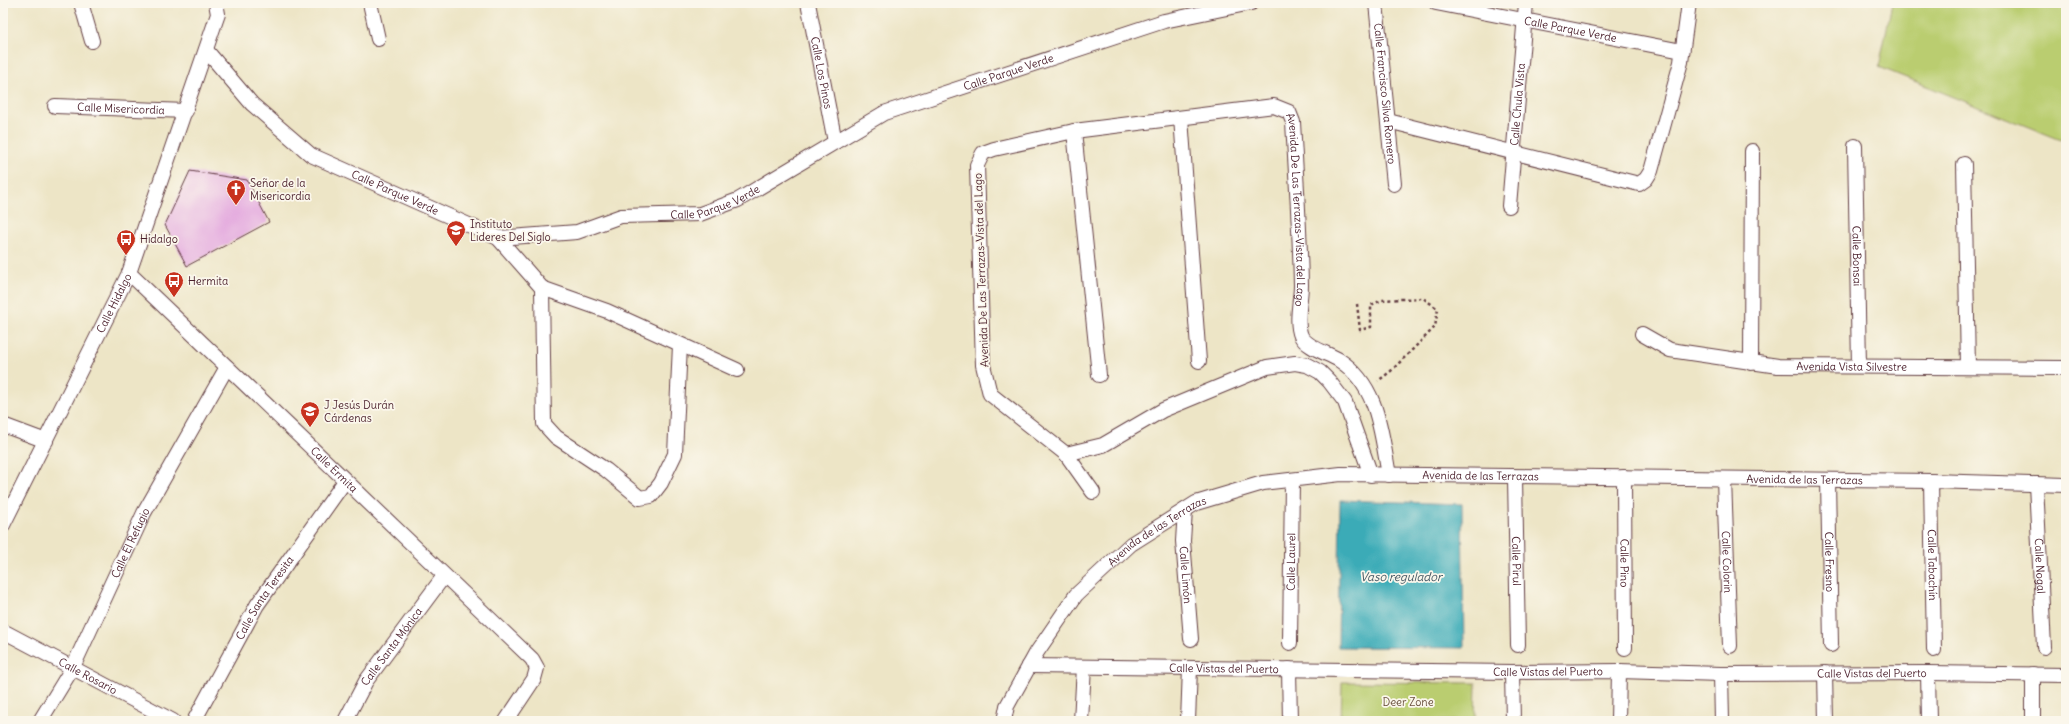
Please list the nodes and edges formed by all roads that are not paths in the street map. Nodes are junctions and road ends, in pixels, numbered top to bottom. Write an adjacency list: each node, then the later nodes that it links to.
1 (81, 3): 12 (street)
2 (216, 3): 13 (street, Calle Hidalgo)
3 (370, 3): 11 (street)
4 (808, 3): 20 (street, Calle Los Pinos)
5 (1251, 3): 20 (street, Calle Parque Verde)
6 (1376, 3): 18 (street, Calle Francisco Silva Romero)
7 (1436, 3): 10 (street, Calle Parque Verde)
8 (1526, 3): 10 (street, Calle Chula Vista)
9 (1689, 3): 14 (street)
10 (1525, 21): 14 (street, Calle Parque Verde); 23 (street, Calle Chula Vista)
11 (378, 39)
12 (92, 41)
13 (206, 50): 16 (street, Calle Hidalgo); 27 (street, Calle Parque Verde)
14 (1682, 51): 23 (street)
15 (55, 106): 16 (street, Calle Misericordia)
16 (186, 111): 28 (street, Calle Hidalgo)
17 (1181, 118): 19 (street, Avenida De Las Terrazas-Vista del Lago); 32 (street); 44 (street, Avenida De Las Terrazas-Vista del Lago)
18 (1388, 121): 23 (street); 25 (street, Calle Francisco Silva Romero)
19 (1074, 131): 39 (street); 42 (street, Avenida De Las Terrazas-Vista del Lago)
20 (835, 142): 27 (street, Calle Parque Verde)
21 (1855, 146): 34 (street, Calle Bonsai)
22 (1752, 152): 33 (street)
23 (1513, 154): 26 (street, Calle Chula Vista)
24 (1964, 164): 36 (street)
25 (1394, 184)
26 (1509, 206)
27 (498, 238): 29 (street)
28 (129, 273): 35 (street, Calle Ermita); 41 (street, Calle Hidalgo)
29 (542, 288): 31 (street); 31 (street)
30 (1642, 334): 33 (street, Avenida Vista Silvestre)
31 (680, 345): 38 (street)
32 (1199, 361)
33 (1751, 363): 34 (street, Avenida Vista Silvestre)
34 (1859, 366): 36 (street, Avenida Vista Silvestre)
35 (227, 367): 50 (street, Calle Ermita); 67 (street, Calle El Refugio)
36 (1968, 367): 37 (street, Avenida Vista Silvestre)
37 (2066, 368)
38 (737, 370)
39 (1099, 375)
40 (3, 425): 41 (street)
41 (46, 441): 56 (street, Calle Hidalgo)
42 (1066, 454): 43 (street); 54 (street, Avenida De Las Terrazas-Vista del Lago)
43 (1371, 475): 44 (street, Avenida de las Terrazas); 48 (street, Avenida de las Terrazas)
44 (1389, 475): 46 (street, Avenida de las Terrazas)
45 (1624, 477): 46 (street, Avenida de las Terrazas); 47 (street, Avenida de las Terrazas); 65 (street, Calle Pino)
46 (1515, 478): 61 (street, Calle Pirul)
47 (1724, 478): 49 (street, Avenida de las Terrazas); 63 (street, Calle Colorin)
48 (1292, 480): 55 (street, Avenida de las Terrazas); 60 (street, Calle Laurel)
49 (1828, 480): 51 (street, Avenida de las Terrazas); 62 (street, Calle Fresno)
50 (346, 481): 57 (street, Calle Ermita); 81 (street, Calle Santa Teresita)
51 (1931, 481): 52 (street, Avenida de las Terrazas); 66 (street, Calle Tabachín)
52 (2036, 484): 53 (street, Avenida de las Terrazas); 64 (street, Calle Nogal)
53 (2066, 485)
54 (1093, 492)
55 (1185, 510): 59 (street, Calle Limón); 68 (street, Avenida de las Terrazas)
56 (3, 524)
57 (444, 576): 82 (street, Calle Santa Mónica); 83 (street, Calle Ermita)
58 (3, 631): 67 (street, Calle Rosario)
59 (1191, 639)
60 (1290, 643)
61 (1518, 645)
62 (1831, 645)
63 (1730, 646)
64 (2044, 647)
65 (1625, 648)
66 (1934, 650)
67 (73, 666): 79 (street, Calle El Refugio); 80 (street, Calle Rosario)
68 (1029, 666): 69 (street, Calle Vistas del Puerto); 84 (street, Avenida de las Terrazas)
69 (1084, 668): 70 (street, Calle Vistas del Puerto); 85 (street)
70 (1190, 668): 71 (street, Calle Vistas del Puerto); 86 (street)
71 (1289, 669): 73 (street, Calle Vistas del Puerto); 87 (street)
72 (1619, 671): 73 (street, Calle Vistas del Puerto); 76 (street, Calle Vistas del Puerto); 89 (street)
73 (1512, 672): 88 (street)
74 (1825, 673): 75 (street, Calle Vistas del Puerto); 76 (street, Calle Vistas del Puerto); 91 (street)
75 (1928, 673): 77 (street, Calle Vistas del Puerto); 92 (street)
76 (1721, 674): 90 (street)
77 (2033, 674): 78 (street, Calle Vistas del Puerto); 93 (street)
78 (2066, 675)
79 (40, 721)
80 (173, 721)
81 (194, 721)
82 (345, 721)
83 (506, 721)
84 (1004, 721)
85 (1081, 721)
86 (1188, 721)
87 (1290, 721)
88 (1513, 721)
89 (1618, 721)
90 (1722, 721)
91 (1826, 721)
92 (1929, 721)
93 (2033, 721)

